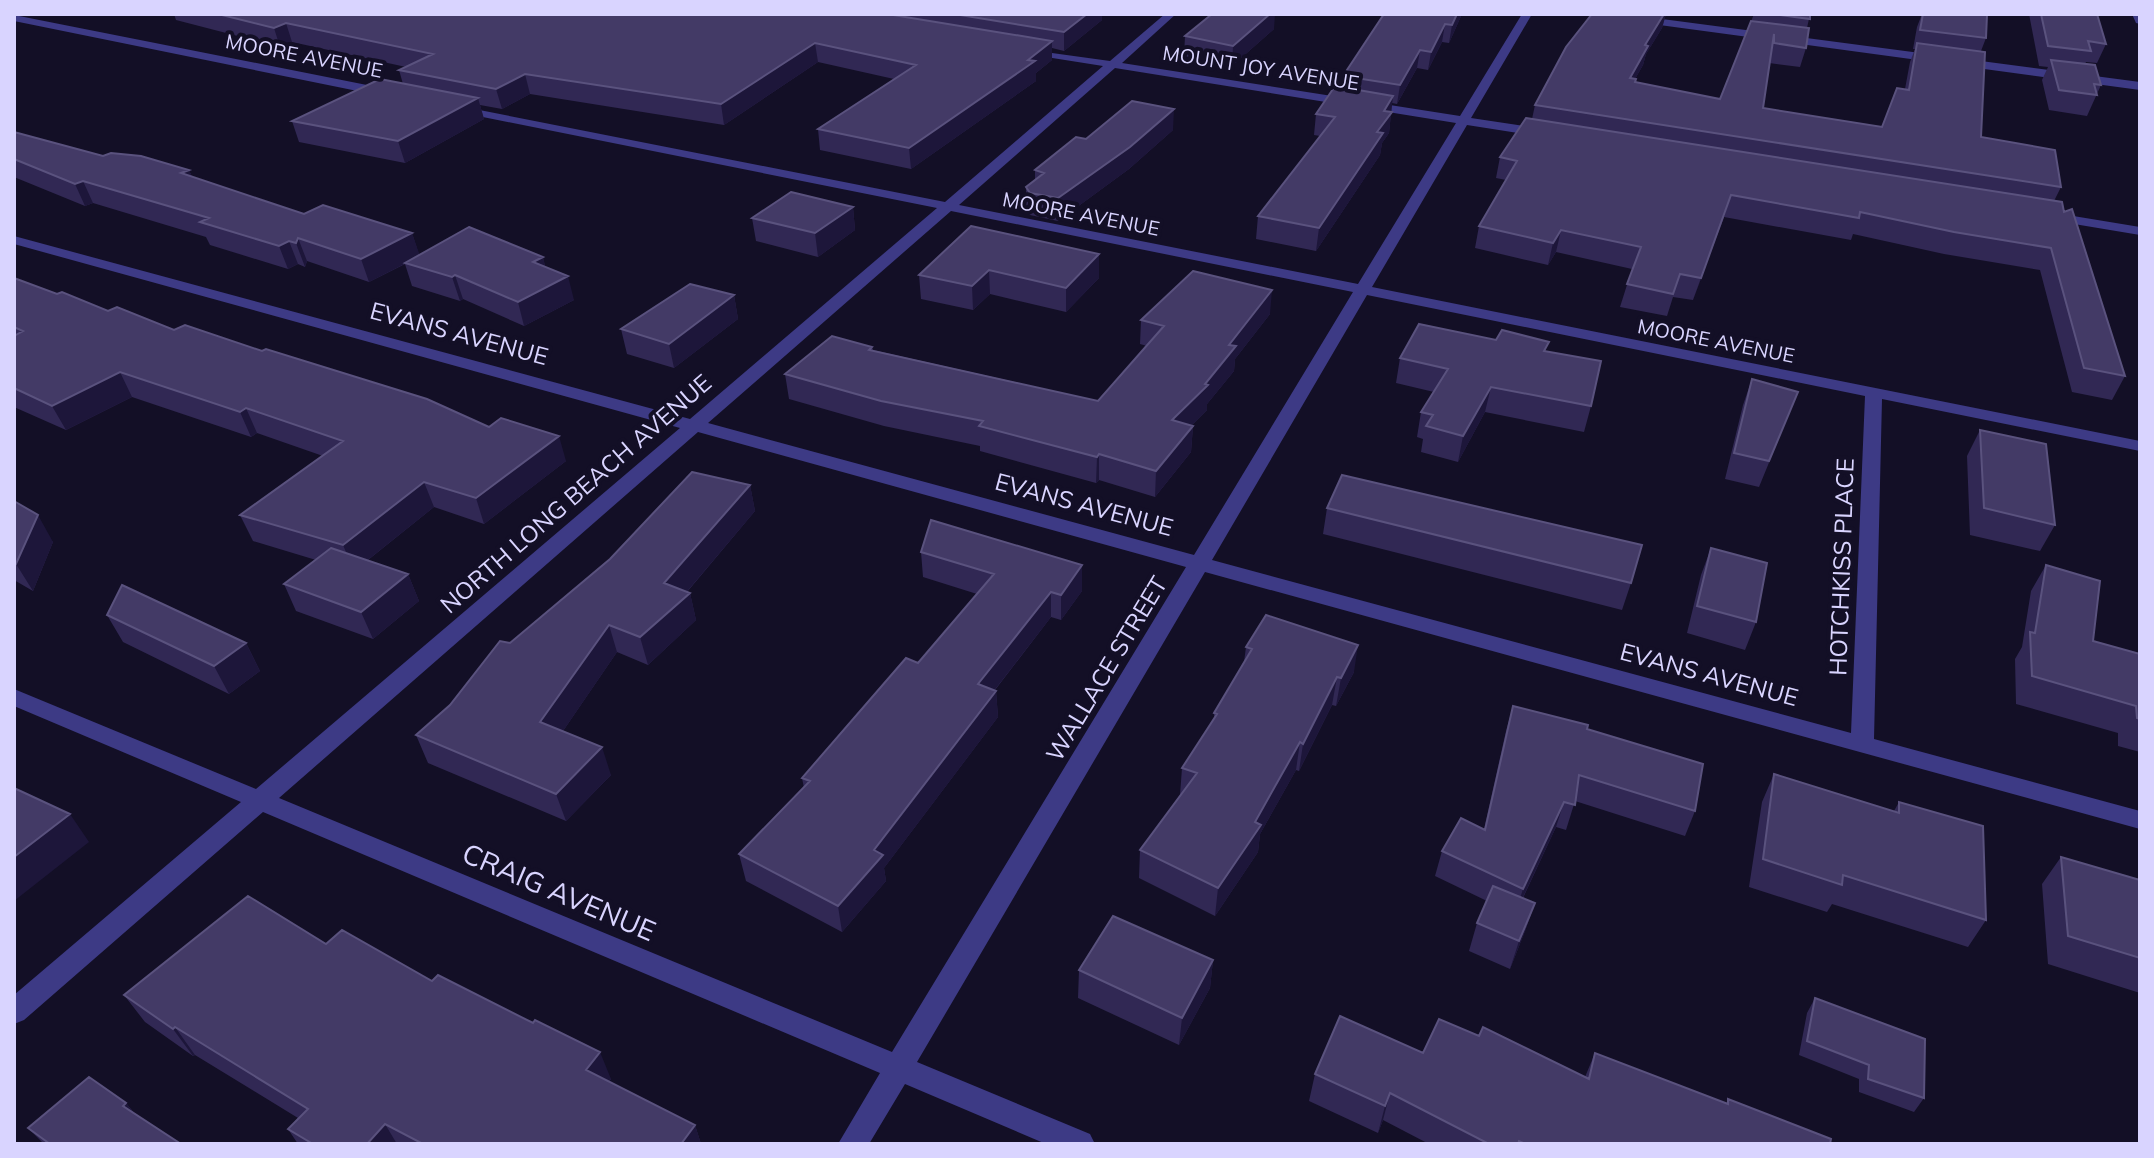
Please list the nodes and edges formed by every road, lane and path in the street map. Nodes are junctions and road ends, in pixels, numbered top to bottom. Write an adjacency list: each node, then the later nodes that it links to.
1 (1171, 14): 10 (street, NORTH LONG BEACH AVENUE)
2 (1527, 14): 14 (street, WALLACE STREET)
3 (1600, 14): 8 (street)
4 (1711, 14): 8 (street)
5 (2137, 14): 7 (street)
6 (14, 18): 12 (street, MOORE AVENUE)
7 (2140, 21)
8 (1709, 28): 11 (street)
9 (1018, 49): 10 (street, MOUNT JOY AVENUE)
10 (1112, 65): 14 (street, MOUNT JOY AVENUE); 16 (street, NORTH LONG BEACH AVENUE)
11 (2140, 86)
12 (404, 97)
13 (435, 103): 16 (street, MOORE AVENUE)
14 (1464, 121): 15 (street, MOUNT JOY AVENUE); 20 (street, WALLACE STREET)
15 (1552, 135)
16 (947, 207): 20 (street, MOORE AVENUE); 22 (street, NORTH LONG BEACH AVENUE)
17 (2032, 214): 18 (street)
18 (2140, 231)
19 (14, 240): 22 (street, EVANS AVENUE)
20 (1363, 291): 21 (street, MOORE AVENUE); 24 (street, WALLACE STREET)
21 (1874, 392): 23 (street, MOORE AVENUE); 26 (street, HOTCHKISS PLACE)
22 (696, 425): 24 (street, EVANS AVENUE); 27 (street, NORTH LONG BEACH AVENUE)
23 (2140, 446)
24 (1201, 564): 26 (street, EVANS AVENUE); 30 (street, WALLACE STREET)
25 (14, 697): 27 (street, CRAIG AVENUE)
26 (1862, 744): 28 (street, EVANS AVENUE)
27 (260, 802): 29 (street, NORTH LONG BEACH AVENUE); 30 (street, CRAIG AVENUE)
28 (2140, 820)
29 (14, 1012)
30 (898, 1068): 31 (street, WALLACE STREET); 32 (street, CRAIG AVENUE)
31 (853, 1144)
32 (1080, 1144)

